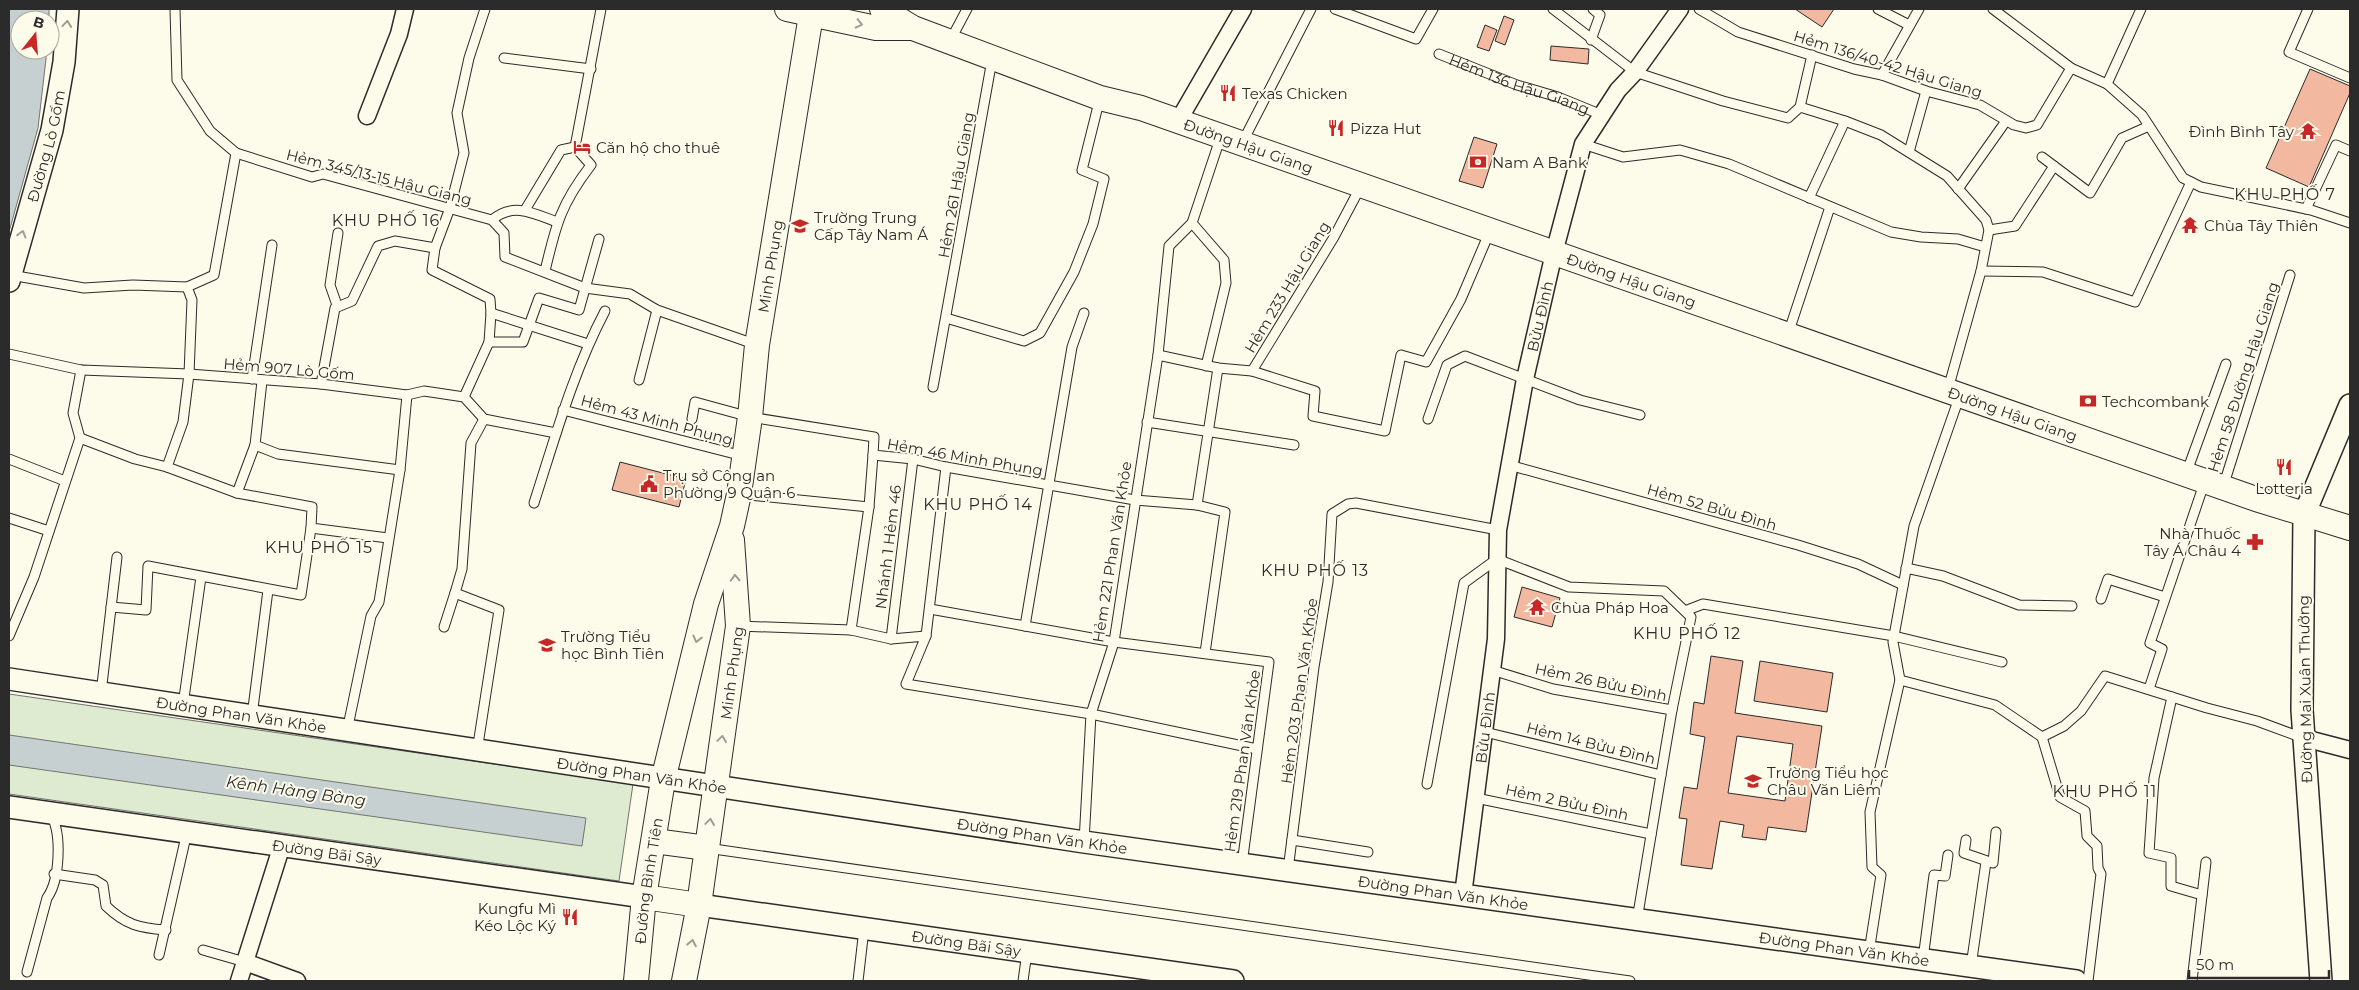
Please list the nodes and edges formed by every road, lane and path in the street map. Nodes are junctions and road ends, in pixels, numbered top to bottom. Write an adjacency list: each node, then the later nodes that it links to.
1 (68, 9): 77 (street, Đường Lò Gốm, one-way to 1)
2 (174, 9): 51 (lane)
3 (405, 9): 41 (street)
4 (485, 9): 59 (lane)
5 (601, 9): 32 (lane)
6 (787, 9): 22 (main road, Đường Hậu Giang)
7 (882, 9): 24 (main road, Đường Hậu Giang)
8 (967, 9): 26 (lane)
9 (1243, 9): 44 (street)
10 (1311, 9): 46 (lane)
11 (1335, 9): 12 (lane)
12 (1433, 9)
13 (1553, 9): 25 (lane)
14 (1593, 9): 25 (lane)
15 (1680, 9): 33 (street, Hẻm 136 Hậu Giang)
16 (1699, 9): 28 (lane, Hẻm 136/40-42 Hậu Giang)
17 (1878, 9): 23 (lane)
18 (1919, 9): 23 (lane)
19 (1994, 9): 31 (lane)
20 (2141, 9): 36 (lane)
21 (2308, 9): 35 (lane)
22 (812, 11): 24 (main road, Đường Hậu Giang, one-way to 24); 90 (main road, Minh Phụng)
23 (1909, 25): 34 (lane)
24 (912, 28): 26 (main road, Đường Hậu Giang)
25 (1591, 40): 33 (lane)
26 (950, 41): 29 (main road, Đường Hậu Giang)
27 (1439, 54): 40 (lane, Hẻm 136 Hậu Giang)
28 (1812, 54): 34 (lane, Hẻm 136/40-42 Hậu Giang); 39 (lane)
29 (992, 56): 38 (main road, Đường Hậu Giang); 85 (lane, Hẻm 261 Hậu Giang)
30 (504, 58): 32 (lane)
31 (2071, 68): 36 (lane); 43 (lane, Hẻm 136/40-42 Hậu Giang)
32 (591, 69): 48 (lane)
33 (1636, 72): 39 (lane); 40 (street, Hẻm 136 Hậu Giang)
34 (1882, 75): 37 (lane, Hẻm 136/40-42 Hậu Giang)
35 (2350, 78)
36 (2107, 84): 45 (lane)
37 (1926, 91): 43 (lane, Hẻm 136/40-42 Hậu Giang); 50 (lane)
38 (1100, 98): 44 (main road, Đường Hậu Giang); 85 (lane)
39 (1800, 107): 42 (lane)
40 (1602, 115): 47 (street, Hẻm 136 Hậu Giang)
41 (367, 116)
42 (1844, 121): 50 (lane); 57 (lane)
43 (2006, 121): 56 (lane)
44 (1177, 122): 46 (main road, Đường Hậu Giang)
45 (2149, 126): 53 (lane); 54 (lane)
46 (1231, 140): 55 (main road, Đường Hậu Giang); 64 (lane)
47 (1583, 144): 57 (lane); 73 (street, Hẻm 136 Hậu Giang)
48 (575, 147): 61 (lane); 63 (lane)
49 (2350, 151): 60 (lane)
50 (1909, 152): 56 (lane)
51 (236, 153): 59 (lane, Hẻm 345/13-15 Hậu Giang); 78 (lane)
52 (2042, 157): 53 (lane)
53 (2054, 166): 67 (lane)
54 (2191, 182): 60 (lane); 75 (lane)
55 (1361, 186): 66 (main road, Đường Hậu Giang); 97 (lane, Hẻm 233 Hậu Giang)
56 (1958, 189): 67 (lane)
57 (1810, 198): 58 (lane)
58 (1830, 207): 71 (lane); 87 (lane)
59 (450, 208): 62 (lane, Hẻm 345/13-15 Hậu Giang); 72 (lane)
60 (2306, 209): 65 (lane)
61 (525, 210): 62 (lane); 63 (lane)
62 (492, 220): 74 (lane)
63 (557, 222): 74 (lane)
64 (1192, 223): 92 (lane, Hẻm 221 Phan Văn Khỏe); 94 (lane)
65 (2350, 223)
66 (1490, 230): 73 (main road, Đường Hậu Giang); 97 (lane)
67 (1990, 230): 71 (lane)
68 (338, 233): 80 (lane)
69 (599, 239): 79 (lane)
70 (272, 245): 99 (lane)
71 (1985, 247): 75 (lane)
72 (435, 248): 80 (lane); 83 (lane)
73 (1554, 253): 87 (main road, Đường Hậu Giang); 100 (street, Bửu Đình)
74 (545, 271): 79 (lane)
75 (1981, 271): 105 (lane)
76 (2290, 275): 130 (lane, Hẻm 58 Đường Hậu Giang)
77 (10, 278): 78 (lane)
78 (187, 287): 98 (lane)
79 (585, 288): 81 (lane); 86 (lane)
80 (337, 305): 103 (lane)
81 (657, 310): 90 (lane); 101 (lane)
82 (605, 311): 89 (lane, Hẻm 43 Minh Phụng)
83 (491, 313): 86 (lane); 88 (lane)
84 (1084, 313): 131 (lane)
85 (946, 318): 104 (lane, Hẻm 261 Hậu Giang)
86 (530, 324): 88 (lane); 89 (lane)
87 (1788, 335): 105 (main road, Đường Hậu Giang)
88 (489, 342): 107 (lane)
89 (588, 344): 109 (lane, Hẻm 43 Minh Phụng)
90 (757, 345): 111 (main road, Minh Phụng)
91 (9, 354): 96 (lane, Hẻm 907 Lò Gốm)
92 (1158, 355): 94 (lane, Hẻm 233 Hậu Giang); 115 (lane, Hẻm 221 Phan Văn Khỏe)
93 (2226, 364): 130 (lane)
94 (1206, 366): 95 (lane, Hẻm 233 Hậu Giang)
95 (1218, 368): 97 (lane, Hẻm 233 Hậu Giang); 116 (lane)
96 (80, 370): 98 (lane, Hẻm 907 Lò Gốm); 118 (lane)
97 (1252, 371)
98 (189, 374): 99 (lane, Hẻm 907 Lò Gốm); 126 (lane)
99 (252, 379): 102 (lane, Hẻm 907 Lò Gốm)
100 (1525, 379): 110 (lane); 114 (lane); 125 (street, Bửu Đình)
101 (639, 380)
102 (262, 381): 103 (lane, Hẻm 907 Lò Gốm); 119 (lane)
103 (321, 384): 106 (lane, Hẻm 907 Lò Gốm)
104 (933, 387)
105 (1954, 393): 130 (main road, Đường Hậu Giang); 148 (lane)
106 (407, 395): 107 (lane, Hẻm 907 Lò Gốm); 128 (lane)
107 (464, 397): 112 (lane)
108 (2350, 405): 138 (street, Đường Mai Xuân Thưởng)
109 (563, 410): 117 (lane, Hẻm 43 Minh Phụng); 122 (lane, Hẻm 43 Minh Phụng)
110 (1640, 415)
111 (750, 417): 113 (lane); 121 (lane, Hẻm 46 Minh Phụng); 122 (main road, Minh Phụng)
112 (484, 419): 117 (lane); 152 (lane)
113 (692, 419)
114 (1428, 419)
115 (1147, 422): 116 (lane); 134 (lane, Hẻm 221 Phan Văn Khỏe)
116 (1208, 432): 120 (lane); 136 (lane)
117 (556, 433): 135 (lane, Hẻm 43 Minh Phụng)
118 (80, 438): 126 (lane); 129 (lane)
119 (255, 445): 128 (lane); 132 (lane)
120 (1294, 445)
121 (873, 455): 123 (lane, Hẻm 46 Minh Phụng); 137 (lane)
122 (743, 456): 133 (main road, Minh Phụng)
123 (913, 458): 127 (lane, Hẻm 46 Minh Phụng); 166 (lane, Nhánh 1 Hẻm 46)
124 (9, 459): 129 (lane)
125 (1509, 466): 143 (street, Bửu Đình); 150 (lane, Hẻm 52 Bửu Đình)
126 (167, 467): 132 (lane)
127 (946, 467): 131 (lane, Hẻm 46 Minh Phụng); 157 (lane)
128 (400, 470): 145 (lane)
129 (65, 481): 144 (lane)
130 (2205, 481): 138 (main road, Đường Hậu Giang); 153 (lane)
131 (1049, 485): 134 (lane, Hẻm 46 Minh Phụng); 160 (lane)
132 (237, 493): 141 (lane)
133 (739, 494): 137 (lane); 140 (main road, Minh Phụng)
134 (1135, 500): 136 (lane, Hẻm 46 Minh Phụng); 167 (lane, Hẻm 221 Phan Văn Khỏe)
135 (534, 503)
136 (1197, 504): 168 (lane, Hẻm 46 Minh Phụng)
137 (869, 507): 162 (lane)
138 (2304, 516): 142 (main road, Đường Hậu Giang); 183 (street, Đường Mai Xuân Thưởng)
139 (9, 518): 144 (lane)
140 (732, 526): 159 (main road, Minh Phụng, one-way to 140); 188 (main road, Minh Phụng, one-way to 188)
141 (311, 528): 145 (lane); 151 (lane)
142 (2350, 528)
143 (1498, 530): 147 (street, Bửu Đình); 197 (lane, Hẻm 203 Phan Văn Khỏe)
144 (49, 531): 163 (lane)
145 (388, 538): 180 (lane)
146 (117, 557): 156 (lane)
147 (1497, 559): 158 (lane); 170 (street, Bửu Đình); 189 (lane)
148 (1906, 568): 150 (lane); 155 (lane)
149 (201, 577): 151 (lane); 156 (lane); 176 (lane)
150 (1903, 585): 165 (lane)
151 (268, 590): 179 (lane)
152 (455, 593): 161 (lane); 186 (lane)
153 (2166, 597): 154 (lane); 173 (lane)
154 (2101, 599)
155 (2072, 606)
156 (111, 607): 174 (lane)
157 (930, 609): 160 (lane); 164 (lane)
158 (1685, 611): 165 (lane); 177 (lane)
159 (738, 626): 162 (lane); 190 (main road, Minh Phụng, one-way to 159)
160 (1025, 626): 167 (lane)
161 (444, 627)
162 (851, 630): 166 (lane)
163 (9, 636)
164 (926, 636): 166 (lane); 178 (lane)
165 (1894, 636): 169 (lane); 172 (lane)
166 (891, 639)
167 (1114, 642): 168 (lane); 178 (lane, Hẻm 221 Phan Văn Khỏe)
168 (1205, 653): 184 (lane, Hẻm 219 Phan Văn Khỏe)
169 (2002, 662)
170 (1492, 670): 177 (lane, Hẻm 26 Bửu Đình); 181 (street, Bửu Đình)
171 (9, 679): 174 (street, Đường Phan Văn Khỏe)
172 (1900, 680): 182 (lane); 219 (lane)
173 (2149, 689): 175 (lane); 182 (lane)
174 (101, 693): 176 (street, Đường Phan Văn Khỏe)
175 (2172, 697): 183 (lane); 211 (lane)
176 (183, 706): 179 (street, Đường Phan Văn Khỏe)
177 (1672, 710): 187 (lane, Hẻm 26 Bửu Đình)
178 (1091, 714): 184 (lane); 200 (lane, Hẻm 221 Phan Văn Khỏe)
179 (252, 716): 180 (street, Đường Phan Văn Khỏe)
180 (347, 731): 186 (street, Đường Phan Văn Khỏe)
181 (1485, 732): 187 (lane, Hẻm 14 Bửu Đình); 191 (street, Bửu Đình)
182 (2042, 737): 235 (lane)
183 (2304, 738): 185 (street); 237 (street, Đường Mai Xuân Thưởng)
184 (1257, 749): 207 (lane, Hẻm 219 Phan Văn Khỏe)
185 (2350, 750)
186 (477, 751): 188 (street, Đường Phan Văn Khỏe)
187 (1661, 775): 196 (lane, Hẻm 14 Bửu Đình)
188 (663, 780): 190 (street, Đường Phan Văn Khỏe); 199 (main road, Đường Bình Tiên)
189 (1427, 784)
190 (715, 787): 200 (street, Đường Phan Văn Khỏe); 202 (main road, one-way to 190)
191 (1476, 798): 196 (lane, Hẻm 2 Bửu Đình); 210 (street, Bửu Đình)
192 (9, 807): 193 (street, Đường Bãi Sậy)
193 (50, 812): 194 (street, Đường Bãi Sậy); 209 (lane)
194 (188, 832): 201 (street, Đường Bãi Sậy); 216 (lane)
195 (1996, 832): 205 (lane)
196 (1651, 834): 214 (lane)
197 (1292, 840): 203 (lane); 208 (lane, Hẻm 203 Phan Văn Khỏe)
198 (1966, 840): 205 (lane)
199 (654, 841): 202 (main road); 212 (main road, Đường Bình Tiên)
200 (1084, 842): 207 (street, Đường Phan Văn Khỏe)
201 (282, 846): 212 (street, Đường Bãi Sậy); 222 (street)
202 (707, 848): 213 (main road); 233 (lane)
203 (1368, 852)
204 (1948, 855): 221 (lane)
205 (1986, 862): 223 (lane)
206 (2206, 862): 211 (lane)
207 (1242, 864): 208 (street, Đường Phan Văn Khỏe)
208 (1288, 870): 210 (street, Đường Phan Văn Khỏe)
209 (54, 874): 216 (lane); 224 (lane)
210 (1463, 895): 214 (street, Đường Phan Văn Khỏe)
211 (2202, 895): 236 (lane)
212 (644, 897): 213 (main road); 228 (main road, Đường Bình Tiên)
213 (699, 905): 215 (street, Đường Bãi Sậy); 229 (main road, one-way to 213)
214 (1637, 920): 219 (street, Đường Phan Văn Khỏe)
215 (864, 929): 218 (street, Đường Bãi Sậy); 230 (lane)
216 (166, 930): 220 (lane)
217 (203, 950): 222 (lane)
218 (1027, 952): 225 (street, Đường Bãi Sậy); 231 (lane)
219 (1868, 952): 221 (street, Đường Phan Văn Khỏe)
220 (159, 955)
221 (1923, 960): 223 (street, Đường Phan Văn Khỏe)
222 (245, 962): 226 (street); 227 (street)
223 (1971, 966): 234 (street, Đường Phan Văn Khỏe)
224 (27, 972)
225 (1152, 976): 232 (street, Đường Bãi Sậy)
226 (239, 981)
227 (297, 981)
228 (636, 981)
229 (684, 981)
230 (858, 981)
231 (1022, 981)
232 (1228, 981)
233 (1630, 981)
234 (2076, 981)
235 (2088, 981)
236 (2192, 981)
237 (2321, 981)

